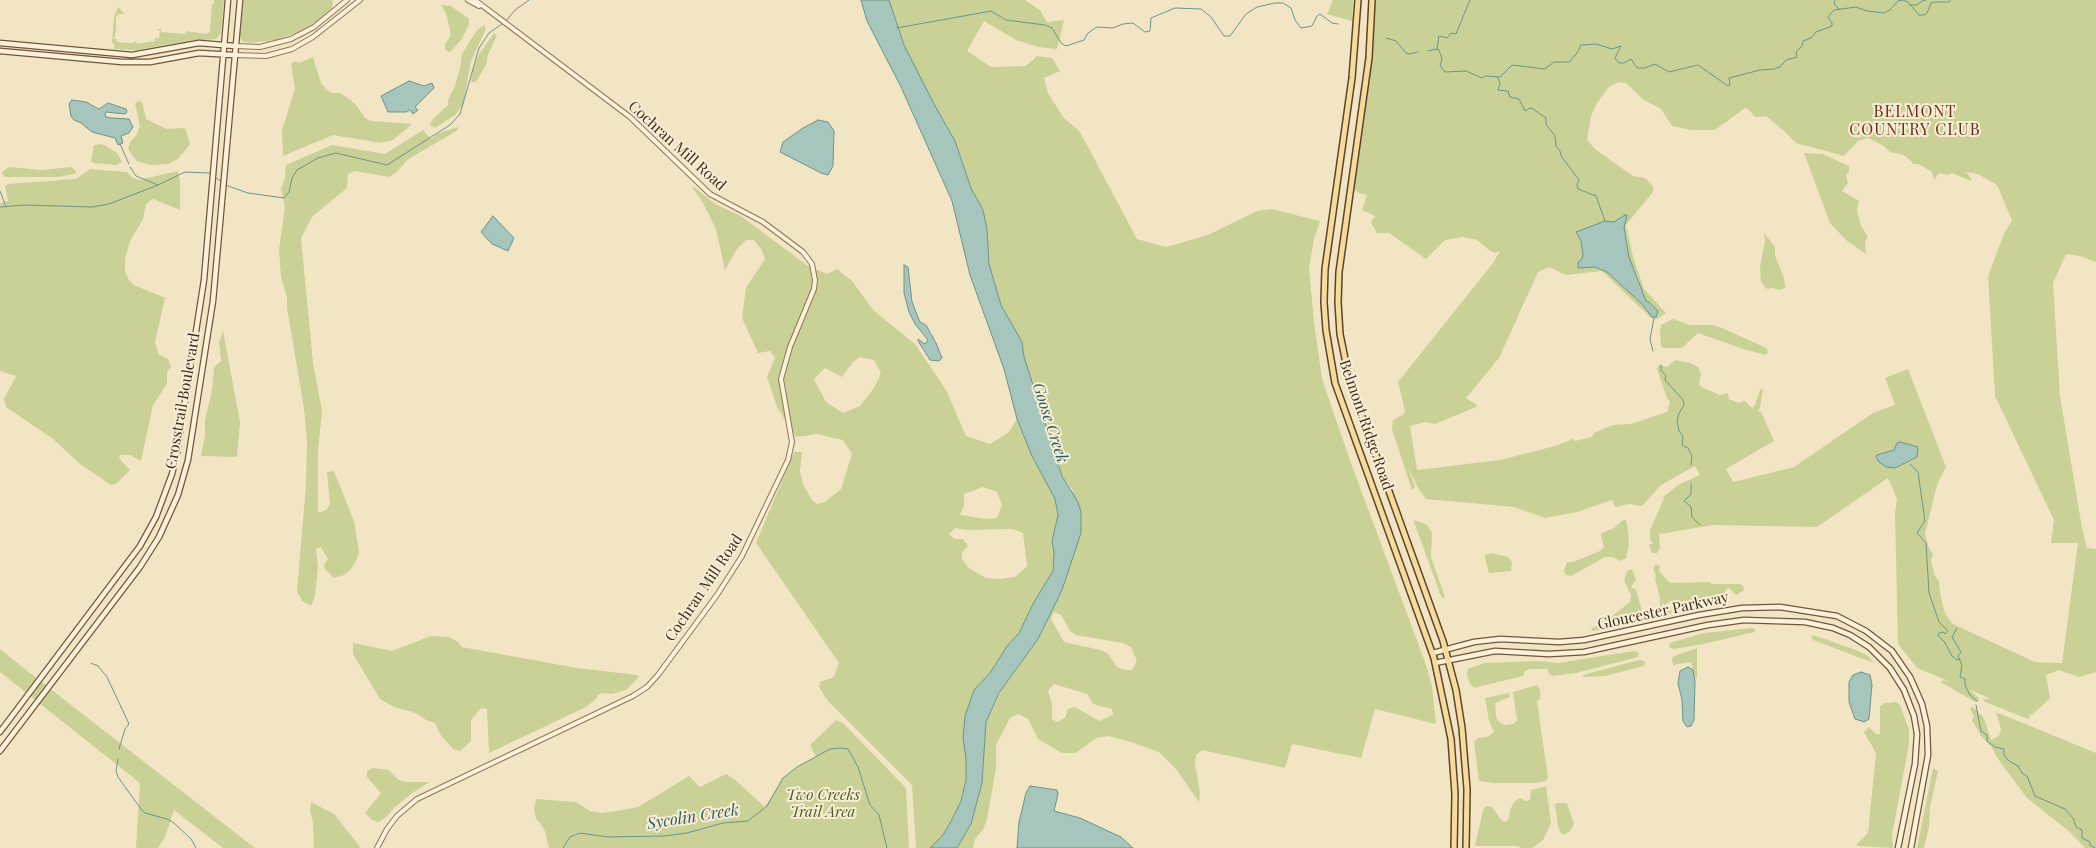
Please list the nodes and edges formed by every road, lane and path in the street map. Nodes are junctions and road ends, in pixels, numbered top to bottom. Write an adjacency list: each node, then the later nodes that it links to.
1 (228, 0): 11 (main road, Crosstrail Boulevard)
2 (240, 0): 12 (main road, Crosstrail Boulevard)
3 (347, 0): 12 (street)
4 (360, 0): 15 (street)
5 (468, 0): 9 (street, Cochran Mill Road)
6 (475, 0): 9 (street, Cochran Mill Road)
7 (1358, 0): 17 (main road, Belmont Ridge Road)
8 (1372, 0): 16 (main road, Belmont Ridge Road)
9 (494, 16): 22 (street, Cochran Mill Road)
10 (0, 43): 11 (main road)
11 (224, 44): 12 (main road); 14 (main road, Crosstrail Boulevard)
12 (235, 46): 15 (main road, Crosstrail Boulevard)
13 (0, 51): 14 (main road)
14 (224, 54): 15 (main road); 20 (main road, Crosstrail Boulevard)
15 (234, 56): 21 (main road, Crosstrail Boulevard)
16 (1445, 650): 17 (main road, Gloucester Parkway); 18 (main road, Belmont Ridge Road); 26 (main road, Gloucester Parkway)
17 (1433, 653): 19 (main road, Belmont Ridge Road)
18 (1448, 661): 19 (main road, Gloucester Parkway); 24 (main road, Belmont Ridge Road); 25 (main road, Gloucester Parkway)
19 (1436, 663): 23 (main road, Belmont Ridge Road)
20 (0, 732)
21 (0, 751)
22 (377, 848)
23 (1454, 848)
24 (1466, 848)
25 (1898, 848)
26 (1910, 848)

